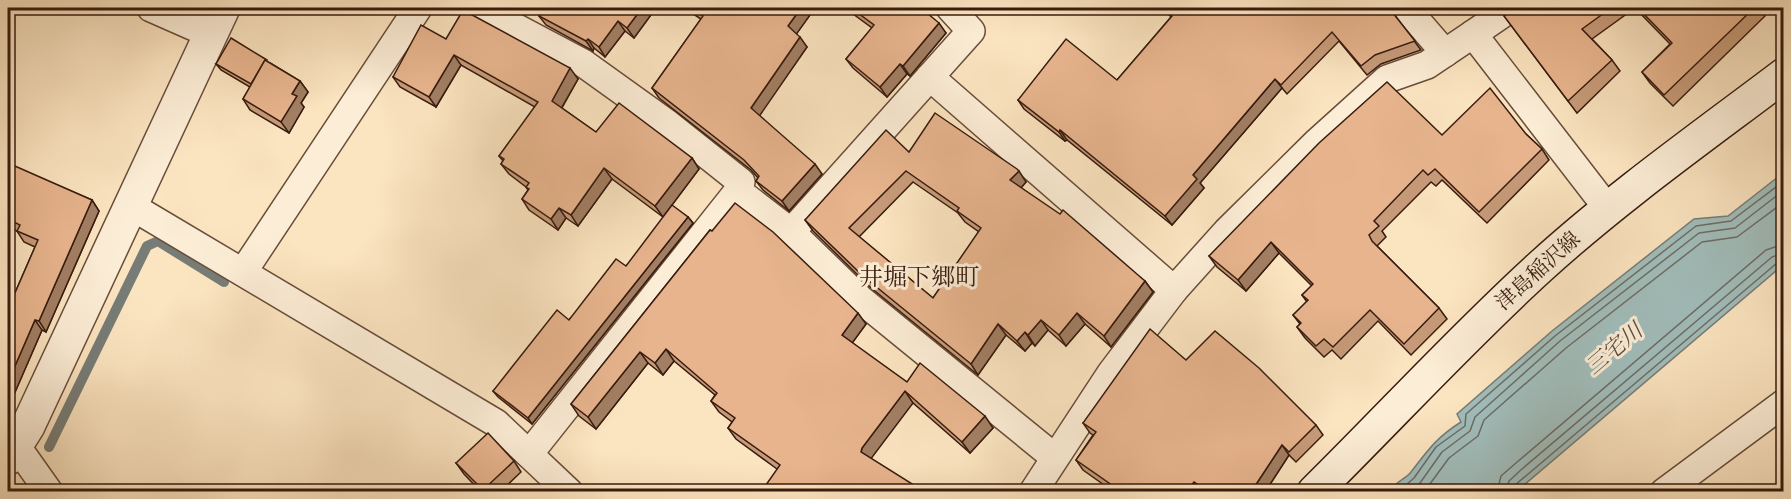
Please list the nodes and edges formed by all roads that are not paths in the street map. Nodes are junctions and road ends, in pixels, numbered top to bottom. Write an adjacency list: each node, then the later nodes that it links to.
1 (151, 8): 7 (street)
2 (418, 8): 16 (street)
3 (479, 8): 12 (street)
4 (950, 8): 11 (street)
5 (1406, 8): 9 (street)
6 (1511, 8): 8 (street)
7 (217, 21): 13 (main road)
8 (1473, 34): 9 (street); 14 (street)
9 (1445, 53): 17 (street)
10 (1784, 75): 14 (main road, 津島稲沢線)
11 (930, 77): 15 (street); 17 (street)
12 (738, 191): 15 (street); 20 (street)
13 (131, 206): 16 (street); 19 (main road)
14 (1608, 209): 25 (main road, 津島稲沢線)
15 (791, 232): 21 (street)
16 (243, 272): 20 (street)
17 (1174, 290): 21 (street)
18 (1779, 416): 26 (street)
19 (10, 445): 22 (street)
20 (529, 454): 23 (street)
21 (1054, 457): 24 (street)
22 (49, 492)
23 (569, 492)
24 (1033, 492)
25 (1314, 492)
26 (1664, 492)

